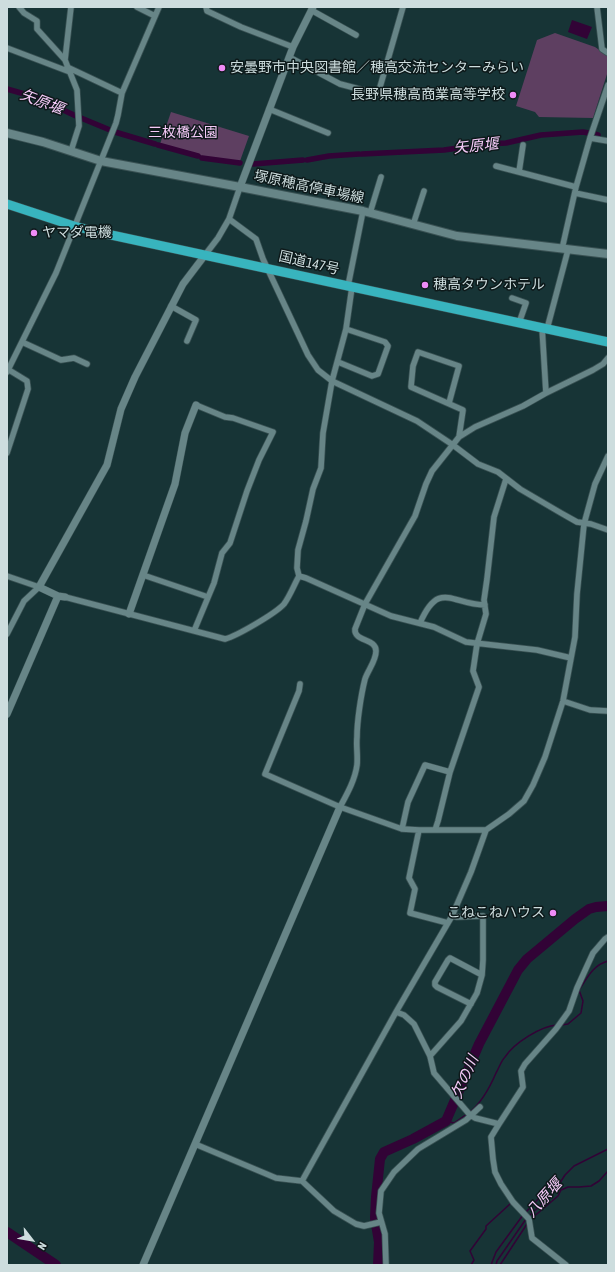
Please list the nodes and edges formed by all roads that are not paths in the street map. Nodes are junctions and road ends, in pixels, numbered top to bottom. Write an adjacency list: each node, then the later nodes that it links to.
1 (19, 7): 15 (street)
2 (71, 7): 15 (street)
3 (137, 7): 9 (street)
4 (159, 7): 9 (street)
5 (206, 7): 11 (street)
6 (403, 7): 14 (street)
7 (597, 7): 13 (street)
8 (312, 9): 10 (street); 11 (street)
9 (155, 16): 19 (street)
10 (356, 35)
11 (293, 46): 14 (street)
12 (7, 48): 17 (street)
13 (608, 53)
14 (289, 57): 20 (street)
15 (65, 60): 16 (street)
16 (67, 67): 17 (street); 19 (street)
17 (70, 72): 26 (street)
18 (608, 85): 23 (street)
19 (122, 92): 27 (street)
20 (269, 109): 22 (street); 31 (street)
21 (7, 133): 26 (main road, 塚原穂高停車場線)
22 (328, 133)
23 (590, 138): 24 (street); 32 (street)
24 (608, 141)
25 (523, 145): 29 (street)
26 (71, 151): 27 (main road, 塚原穂高停車場線)
27 (101, 161): 31 (main road, 塚原穂高停車場線); 39 (street)
28 (496, 166): 29 (street)
29 (519, 172): 32 (street)
30 (381, 177): 36 (street)
31 (240, 186): 36 (main road, 塚原穂高停車場線); 37 (street)
32 (575, 190): 34 (street); 40 (street)
33 (424, 191): 38 (street)
34 (608, 200)
35 (7, 204): 39 (highway, 国道147号)
36 (367, 212): 38 (main road, 塚原穂高停車場線); 44 (street)
37 (228, 219): 42 (street); 43 (street)
38 (413, 225): 40 (main road, 塚原穂高停車場線)
39 (74, 226): 42 (highway, 国道147号); 51 (street)
40 (565, 249): 41 (main road, 塚原穂高停車場線); 48 (street)
41 (608, 254)
42 (206, 255): 43 (highway, 国道147号); 46 (street)
43 (268, 268): 44 (highway, 国道147号); 57 (street)
44 (350, 287): 47 (highway, 国道147号); 49 (street)
45 (512, 298): 47 (street)
46 (171, 306): 50 (street); 71 (street)
47 (519, 323): 48 (highway, 国道147号)
48 (544, 328): 52 (highway, 国道147号); 58 (street)
49 (346, 329): 54 (street); 54 (street)
50 (187, 341)
51 (22, 342): 55 (street); 56 (street)
52 (608, 342)
53 (608, 358): 58 (street)
54 (338, 362): 57 (street)
55 (87, 364)
56 (8, 371): 63 (street)
57 (332, 380): 62 (street); 70 (street)
58 (546, 393): 61 (street)
59 (449, 403): 59 (street); 61 (street)
60 (196, 404): 68 (street); 73 (street)
61 (459, 437): 62 (street)
62 (453, 445): 65 (street); 74 (street)
63 (7, 453)
64 (608, 456): 66 (street)
65 (506, 479): 66 (street); 75 (street)
66 (584, 524): 67 (street); 81 (street)
67 (608, 530)
68 (143, 575): 73 (street); 76 (street)
69 (7, 576): 71 (street)
70 (299, 576): 74 (street); 78 (street)
71 (39, 587): 72 (street); 79 (street)
72 (62, 596): 76 (street); 85 (street)
73 (208, 597): 78 (street)
74 (365, 604): 77 (street); 87 (street)
75 (485, 605): 77 (street); 80 (street)
76 (129, 614): 78 (street)
77 (420, 623): 80 (street)
78 (194, 631)
79 (7, 634)
80 (477, 644): 81 (street); 86 (street)
81 (571, 658): 83 (street)
82 (300, 684): 87 (street)
83 (563, 701): 84 (street); 91 (street)
84 (608, 711)
85 (7, 714)
86 (450, 772): 88 (street); 90 (street)
87 (340, 807): 88 (street); 102 (street)
88 (402, 829): 89 (street)
89 (419, 830): 90 (street); 93 (street)
90 (435, 830): 91 (street)
91 (486, 830): 92 (street)
92 (452, 916): 93 (street); 95 (street)
93 (448, 923): 97 (street)
94 (608, 937): 101 (street)
95 (482, 975): 96 (street); 96 (street)
96 (471, 1004): 98 (street)
97 (396, 1012): 98 (street); 103 (street)
98 (430, 1056): 100 (street)
99 (480, 1107): 100 (street)
100 (469, 1114): 101 (street); 104 (street)
101 (499, 1124): 107 (street)
102 (195, 1144): 103 (street); 105 (street)
103 (302, 1181): 104 (street)
104 (380, 1222): 106 (street)
105 (143, 1265)
106 (386, 1265)
107 (566, 1265)

